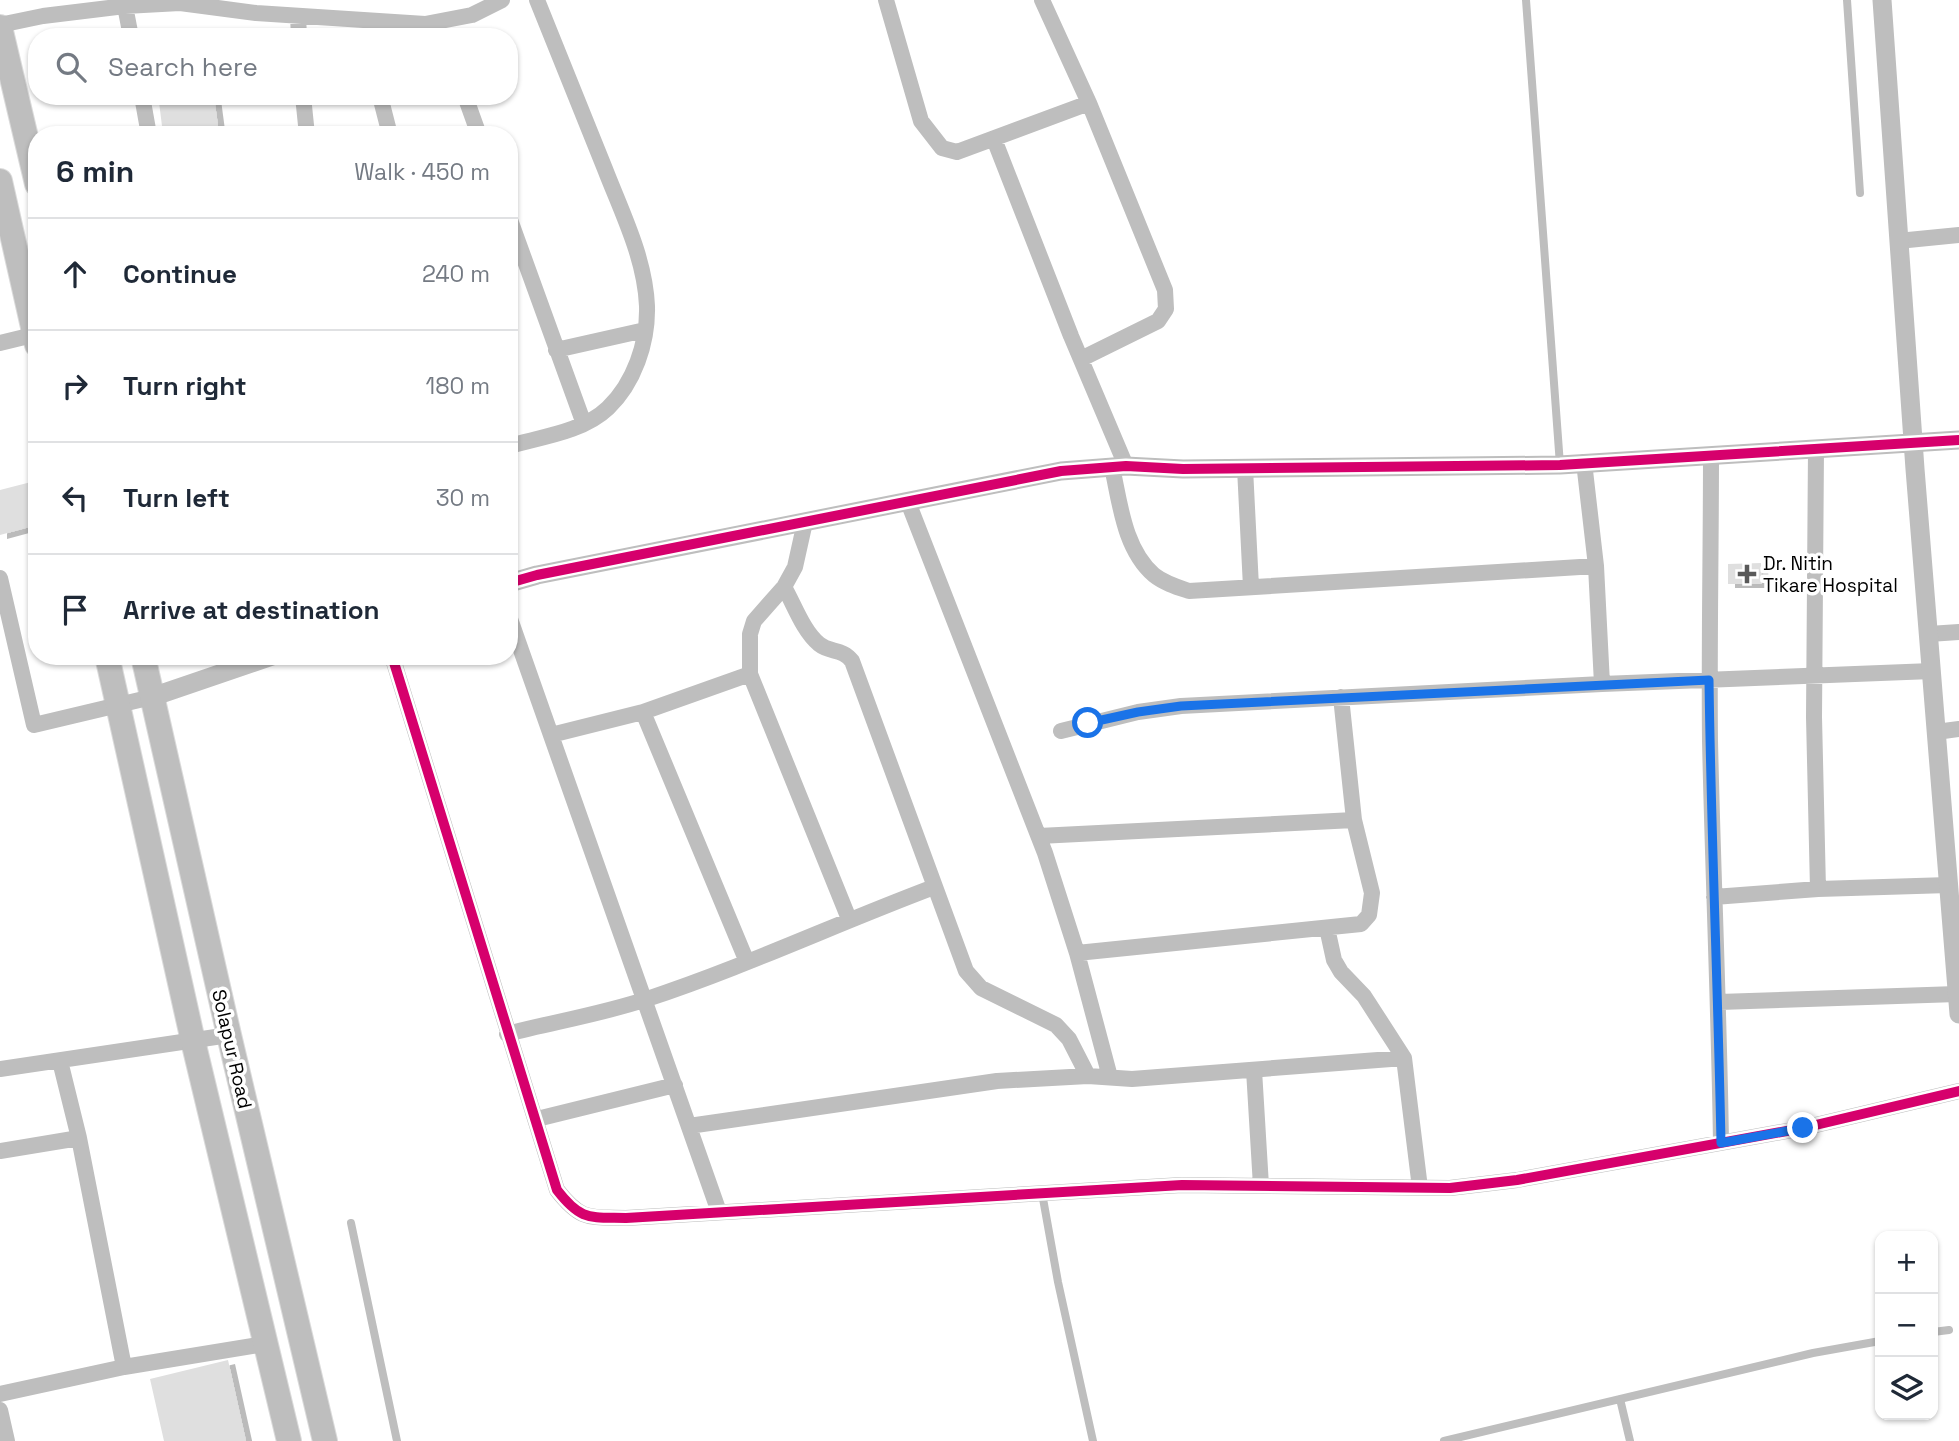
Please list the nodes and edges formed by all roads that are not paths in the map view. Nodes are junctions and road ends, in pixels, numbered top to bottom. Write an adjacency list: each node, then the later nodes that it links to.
1 (502, 0): 17 (street)
2 (537, 0): 35 (street)
3 (886, 0): 27 (street)
4 (1042, 0): 18 (street)
5 (1526, 0): 47 (lane)
6 (1847, 0): 30 (lane)
7 (1882, 0): 32 (street)
8 (180, 1): 9 (street); 10 (street)
9 (125, 6): 12 (street); 13 (street)
10 (298, 16): 11 (street); 14 (street)
11 (362, 20): 15 (street); 16 (street)
12 (0, 26): 28 (main road)
13 (129, 28)
14 (299, 28)
15 (364, 28)
16 (437, 28)
17 (442, 28)
18 (1089, 103): 27 (street); 39 (street)
19 (144, 105): 23 (street)
20 (304, 105): 24 (street)
21 (382, 105): 25 (street)
22 (468, 105): 26 (street)
23 (147, 126)
24 (306, 126)
25 (388, 126)
26 (476, 126)
27 (994, 139): 39 (street)
28 (28, 146)
29 (0, 181): 34 (main road)
30 (1860, 193)
31 (1959, 235): 32 (street)
32 (1898, 241): 43 (street)
33 (518, 242): 38 (street)
34 (28, 303)
35 (645, 330): 38 (street); 40 (street)
36 (28, 339): 37 (street)
37 (0, 343)
38 (556, 350): 40 (street)
39 (1081, 359): 48 (street)
40 (584, 424): 42 (street)
41 (1959, 440): 43 (street)
42 (518, 443)
43 (1913, 444): 44 (street); 58 (street)
44 (1816, 449): 45 (street); 66 (street)
45 (1711, 455): 46 (street); 67 (street)
46 (1584, 462): 47 (street); 52 (street)
47 (1560, 465): 49 (street)
48 (1119, 467): 49 (street); 50 (street); 56 (street)
49 (1245, 468): 56 (street)
50 (908, 502): 51 (street); 79 (street)
51 (805, 522): 54 (street); 55 (street)
52 (1596, 566): 56 (street); 68 (street)
53 (0, 578): 71 (street)
54 (518, 580)
55 (784, 587): 65 (street); 81 (street)
56 (1251, 587)
57 (1959, 632): 58 (street)
58 (1929, 635): 64 (street)
59 (518, 642): 76 (street)
60 (109, 665): 71 (main road, Solapur Road)
61 (145, 665): 69 (main road, Solapur Road)
62 (242, 665): 69 (street)
63 (395, 665): 91 (street)
64 (1932, 671): 66 (street); 75 (street)
65 (750, 674): 72 (street); 84 (street)
66 (1815, 675): 67 (street); 82 (street)
67 (1709, 680): 68 (street); 83 (street)
68 (1601, 684): 70 (street)
69 (152, 697): 71 (street); 92 (main road, Solapur Road)
70 (1341, 697): 74 (street); 77 (street)
71 (118, 705): 93 (main road, Solapur Road)
72 (643, 712): 76 (street); 87 (street)
73 (1959, 729): 75 (street)
74 (1061, 731)
75 (1936, 732): 78 (street)
76 (551, 735): 88 (street)
77 (1354, 820): 79 (street); 85 (street)
78 (1952, 829): 80 (street)
79 (1039, 836): 86 (street)
80 (1949, 886): 82 (street); 90 (street)
81 (934, 887): 84 (street); 98 (street)
82 (1818, 889): 83 (street)
83 (1714, 897): 89 (street)
84 (849, 919): 87 (street)
85 (1327, 928): 86 (street); 94 (street)
86 (1077, 953): 99 (street)
87 (747, 962): 88 (street)
88 (645, 1000): 91 (street); 100 (street)
89 (1719, 1002): 90 (street); 105 (street)
90 (1958, 1004)
91 (507, 1034): 102 (street)
92 (229, 1035): 93 (street); 122 (main road, Solapur Road)
93 (193, 1041): 95 (street); 115 (main road, Solapur Road)
94 (1404, 1058): 97 (street); 108 (street)
95 (60, 1061): 96 (street); 104 (street)
96 (0, 1069)
97 (1254, 1070): 99 (street); 107 (street)
98 (1088, 1076): 99 (street); 103 (street)
99 (1110, 1077)
100 (675, 1085): 102 (street); 103 (street)
101 (1959, 1091): 105 (street)
102 (537, 1119): 110 (street)
103 (689, 1126): 110 (street)
104 (79, 1138): 106 (street); 116 (street)
105 (1721, 1143): 108 (street)
106 (0, 1151)
107 (1261, 1186): 108 (street); 109 (street)
108 (1420, 1188)
109 (1042, 1193): 110 (street); 124 (lane)
110 (719, 1212)
111 (351, 1223): 123 (lane)
112 (1950, 1329): 113 (lane)
113 (1938, 1331)
114 (1875, 1342): 118 (lane)
115 (265, 1344): 116 (street); 121 (main road, Solapur Road)
116 (124, 1367): 117 (street)
117 (0, 1394)
118 (1620, 1399): 125 (lane); 126 (lane)
119 (0, 1410): 120 (street)
120 (7, 1441)
121 (289, 1441)
122 (325, 1441)
123 (397, 1441)
124 (1093, 1441)
125 (1444, 1441)
126 (1630, 1441)

